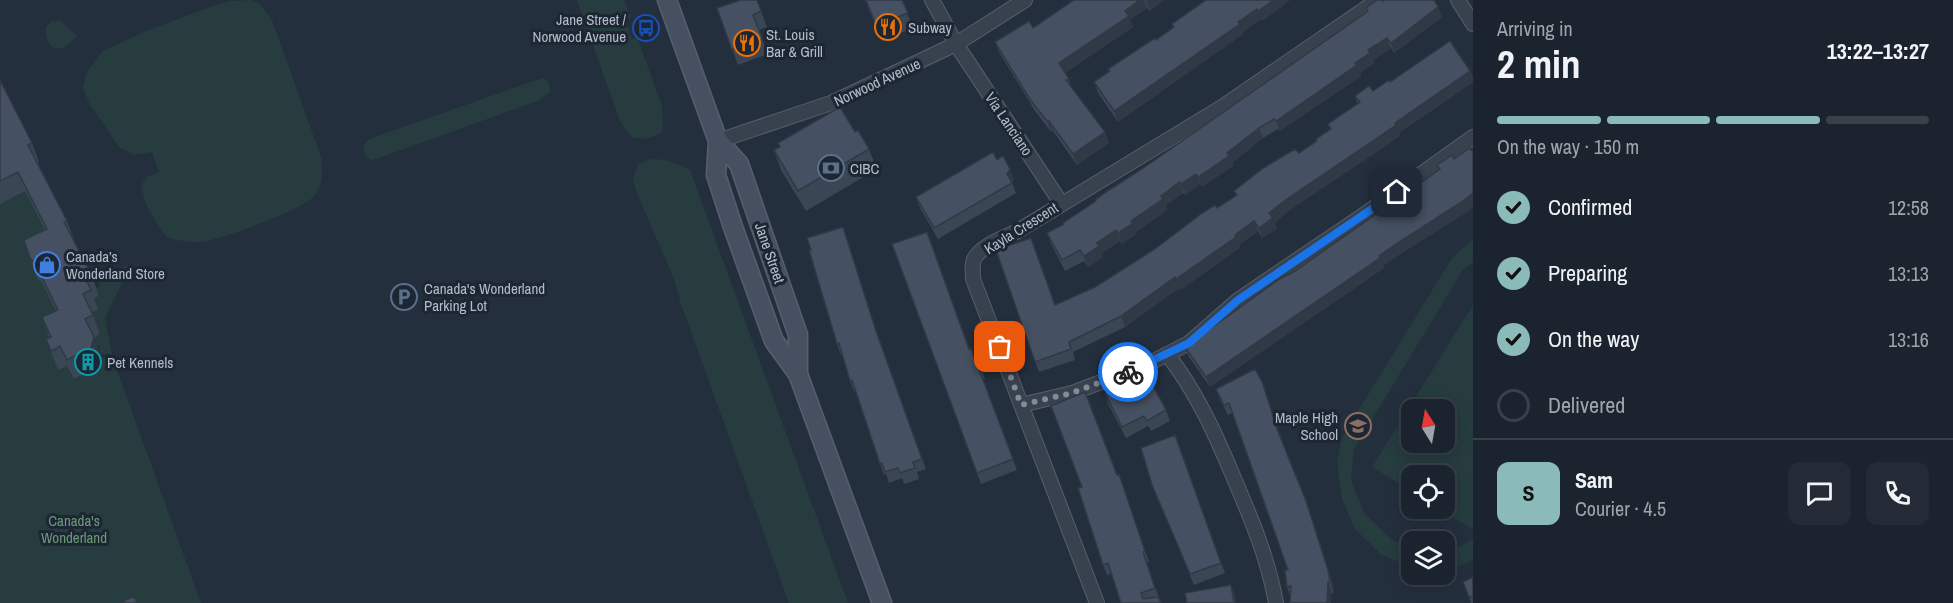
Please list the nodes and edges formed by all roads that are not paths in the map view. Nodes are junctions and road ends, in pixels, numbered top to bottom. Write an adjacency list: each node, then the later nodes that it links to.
1 (667, 0): 9 (main road, Jane Street)
2 (932, 0): 7 (street, Via Lanciano)
3 (1025, 0): 7 (street, Norwood Avenue)
4 (1378, 0): 10 (street, Kayla Crescent)
5 (1458, 0): 6 (street)
6 (1473, 24)
7 (956, 44): 9 (street, Norwood Avenue); 10 (street, Via Lanciano)
8 (1473, 138): 11 (street)
9 (718, 141): 12 (main road, Jane Street); 12 (main road, Jane Street)
10 (1061, 203): 13 (street, Kayla Crescent)
11 (1167, 354): 13 (street); 16 (street)
12 (798, 374): 14 (main road, Jane Street)
13 (1021, 405): 15 (street, Kayla Crescent)
14 (882, 603)
15 (1097, 603)
16 (1276, 603)

